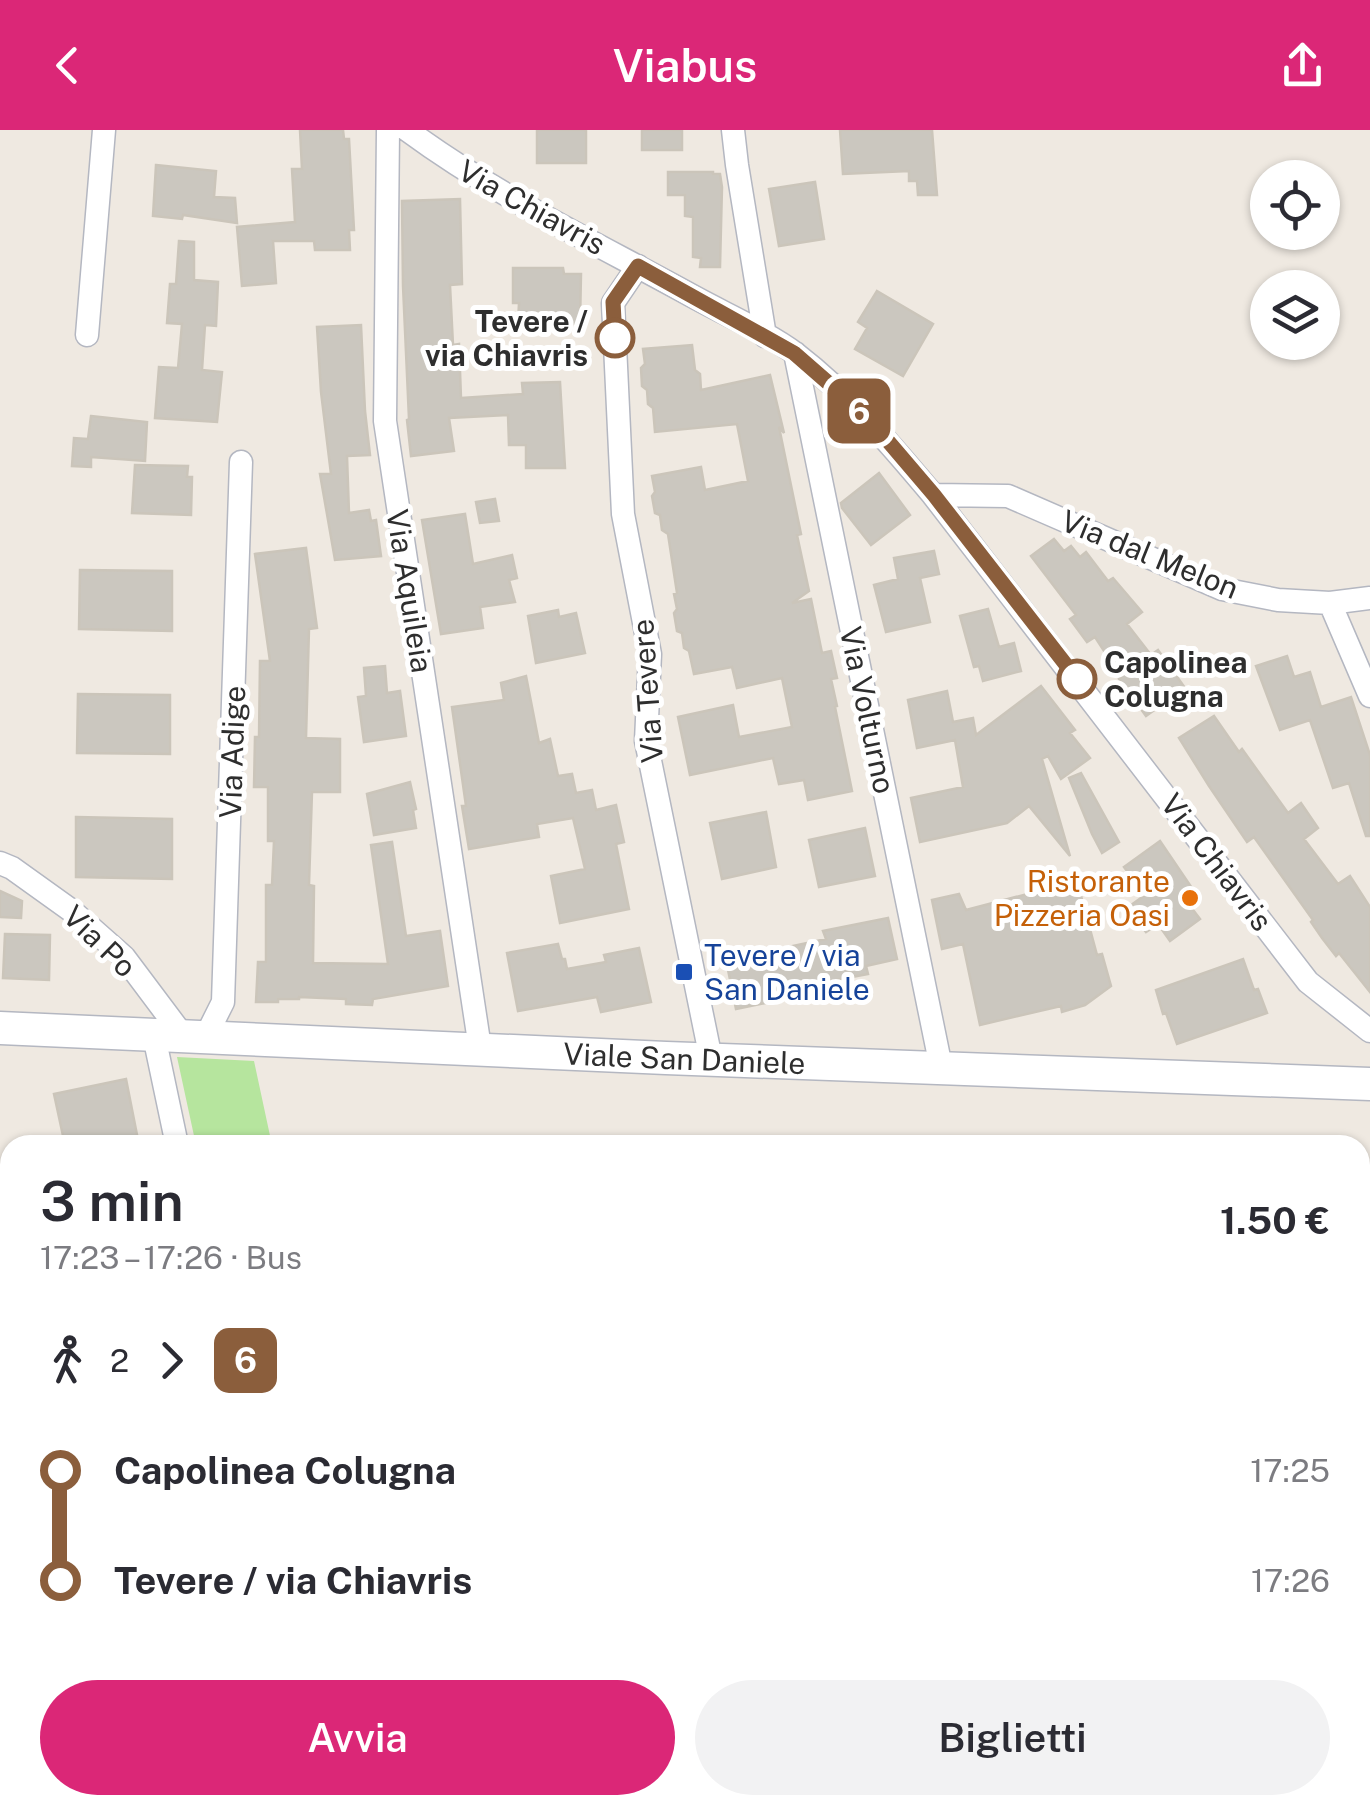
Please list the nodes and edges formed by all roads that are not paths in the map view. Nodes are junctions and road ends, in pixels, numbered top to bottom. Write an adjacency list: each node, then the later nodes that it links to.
1 (104, 130): 6 (street)
2 (388, 130): 18 (street, Via Aquileia)
3 (407, 130): 5 (street, Via Chiavris)
4 (733, 130): 7 (street)
5 (638, 266): 7 (street, Via Chiavris); 19 (street, Via Tevere)
6 (87, 335)
7 (765, 336): 8 (street, Via Chiavris)
8 (794, 353): 10 (street, Via Chiavris); 20 (street, Via Volturno)
9 (241, 462): 17 (street, Via Adige)
10 (934, 495): 12 (street, Via dal Melon); 16 (street, Via Chiavris)
11 (1370, 598): 12 (street, Via dal Melon)
12 (1330, 603): 13 (street)
13 (1370, 696)
14 (0, 864): 17 (street, Via Po)
15 (0, 1028): 17 (street, Viale San Daniele)
16 (1370, 1031)
17 (181, 1037): 18 (street, Viale San Daniele); 22 (street)
18 (480, 1048): 19 (street, Viale San Daniele)
19 (711, 1059): 20 (street, Viale San Daniele)
20 (941, 1067): 21 (street, Viale San Daniele)
21 (1370, 1084)
22 (177, 1135)

